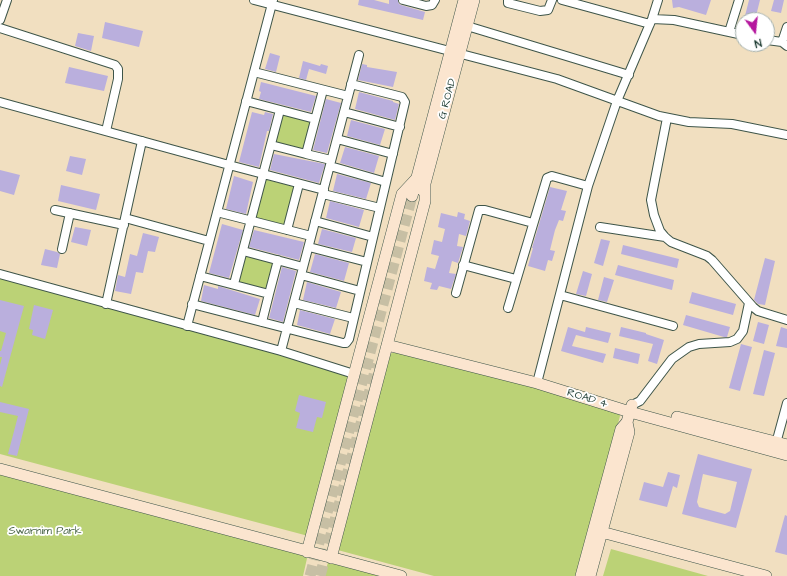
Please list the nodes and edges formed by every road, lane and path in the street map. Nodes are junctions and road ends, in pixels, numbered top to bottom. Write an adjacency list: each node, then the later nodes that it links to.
1 (7, 0): 13 (street)
2 (254, 0): 12 (street)
3 (403, 0): 4 (street)
4 (435, 0)
5 (464, 0): 22 (street, G ROAD)
6 (474, 0): 15 (street, G ROAD)
7 (508, 0): 8 (street)
8 (552, 0)
9 (562, 0): 14 (street)
10 (658, 0): 14 (street)
11 (739, 0): 18 (street)
12 (272, 2): 22 (street); 24 (street)
13 (0, 20)
14 (651, 22): 18 (street); 25 (street)
15 (467, 26): 22 (street, G ROAD); 25 (street)
16 (787, 27): 21 (street)
17 (0, 28): 37 (street)
18 (729, 32): 19 (street)
19 (735, 33)
20 (775, 42): 21 (street)
21 (785, 44)
22 (455, 53): 30 (street); 48 (street, G ROAD)
23 (359, 55): 26 (street)
24 (254, 72): 27 (street); 29 (street)
25 (629, 74): 30 (street)
26 (351, 84): 28 (street); 36 (street)
27 (323, 90): 28 (street); 35 (street)
28 (348, 96): 33 (street)
29 (246, 101): 32 (street); 45 (street)
30 (617, 101): 34 (street); 50 (street)
31 (0, 102): 37 (street)
32 (280, 110): 35 (street); 41 (street)
33 (344, 112): 36 (street); 39 (street)
34 (667, 118): 38 (street); 65 (street)
35 (315, 119): 42 (street)
36 (400, 127): 43 (street)
37 (106, 131): 40 (street)
38 (787, 135)
39 (337, 139): 43 (street); 44 (street)
40 (142, 141): 45 (street); 59 (street)
41 (271, 144): 42 (street); 46 (street)
42 (306, 154): 44 (street)
43 (393, 154): 47 (street)
44 (331, 163): 47 (street); 51 (street)
45 (229, 165): 46 (street); 55 (street)
46 (263, 174): 49 (street); 57 (street)
47 (386, 182): 53 (street)
48 (421, 182): 52 (street, G ROAD); 94 (street); 96 (street)
49 (299, 184): 51 (street); 62 (street)
50 (588, 186): 60 (street); 82 (street)
51 (323, 192): 53 (street); 58 (street)
52 (416, 198)
53 (380, 208): 64 (street)
54 (55, 210): 56 (street)
55 (217, 212): 57 (street); 66 (street)
56 (70, 213): 59 (street); 68 (street)
57 (251, 220): 62 (street); 69 (street)
58 (315, 220): 63 (street); 64 (street)
59 (124, 221): 66 (street); 85 (street)
60 (533, 223): 72 (street); 77 (street)
61 (600, 228): 65 (street)
62 (287, 230): 63 (street)
63 (311, 236): 67 (street)
64 (373, 237): 71 (street)
65 (665, 237): 84 (street)
66 (209, 241): 76 (street)
67 (309, 246): 71 (street); 73 (street)
68 (62, 249)
69 (243, 251): 70 (street); 78 (street)
70 (278, 260): 73 (street); 81 (street)
71 (367, 262): 79 (street)
72 (463, 265): 77 (street); 80 (street)
73 (303, 267): 75 (street)
74 (0, 274): 85 (street)
75 (301, 275): 79 (street); 83 (street)
76 (200, 276): 78 (street); 86 (street)
77 (516, 279): 87 (street)
78 (234, 284): 81 (street)
79 (360, 291): 88 (street)
80 (456, 293)
81 (269, 294): 90 (street)
82 (560, 295): 92 (street); 97 (street)
83 (294, 303): 88 (street); 93 (street)
84 (749, 303): 89 (street); 99 (street)
85 (106, 304): 91 (street)
86 (192, 304): 90 (street); 91 (street)
87 (508, 308)
88 (353, 318): 93 (street)
89 (787, 320)
90 (262, 322): 93 (street)
91 (187, 326): 95 (street)
92 (673, 326)
93 (287, 329): 95 (street)
94 (388, 342): 97 (street, ROAD 4); 105 (street)
95 (281, 351): 96 (street)
96 (354, 374): 104 (street)
97 (538, 381): 99 (street, ROAD 4)
98 (787, 403): 100 (street)
99 (630, 413): 100 (street, ROAD 4); 103 (street)
100 (779, 446): 101 (street, ROAD 4)
101 (787, 455)
102 (0, 469): 104 (street)
103 (598, 531): 107 (street); 108 (street); 109 (street)
104 (307, 552): 105 (street)
105 (331, 558): 106 (street)
106 (401, 576)
107 (581, 576)
108 (590, 576)
109 (766, 576)

